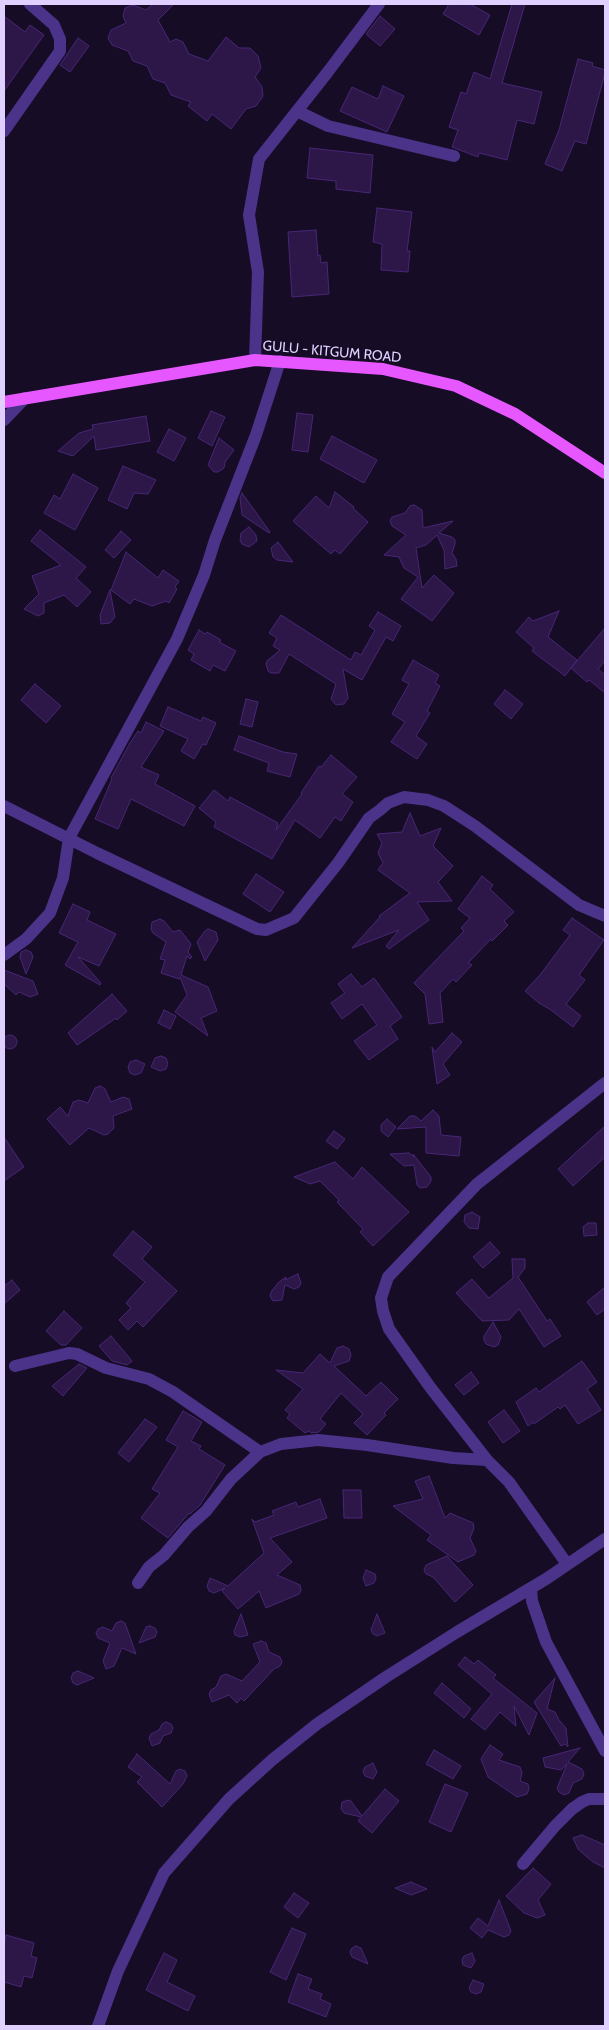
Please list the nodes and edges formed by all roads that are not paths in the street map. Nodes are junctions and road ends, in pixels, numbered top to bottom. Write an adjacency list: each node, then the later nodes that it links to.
1 (30, 4): 4 (street)
2 (379, 4): 3 (street)
3 (297, 111): 5 (street); 6 (street)
4 (4, 131)
5 (454, 156)
6 (255, 360): 7 (main road, GULU - KITGUM ROAD); 8 (main road, GULU - KITGUM ROAD)
7 (280, 360): 11 (main road, GULU - KITGUM ROAD); 13 (street)
8 (25, 398): 9 (main road, GULU - KITGUM ROAD); 10 (street)
9 (4, 402)
10 (4, 420)
11 (605, 473)
12 (4, 806): 13 (street)
13 (69, 838): 14 (street); 15 (street)
14 (605, 916)
15 (4, 955)
16 (605, 1083): 19 (street)
17 (15, 1366): 18 (street)
18 (260, 1452): 19 (street); 22 (street)
19 (487, 1460): 21 (street)
20 (605, 1539): 21 (street)
21 (567, 1564): 23 (street)
22 (138, 1584)
23 (532, 1588): 24 (street); 27 (street)
24 (605, 1751)
25 (605, 1799): 26 (street)
26 (523, 1864)
27 (98, 2026)

